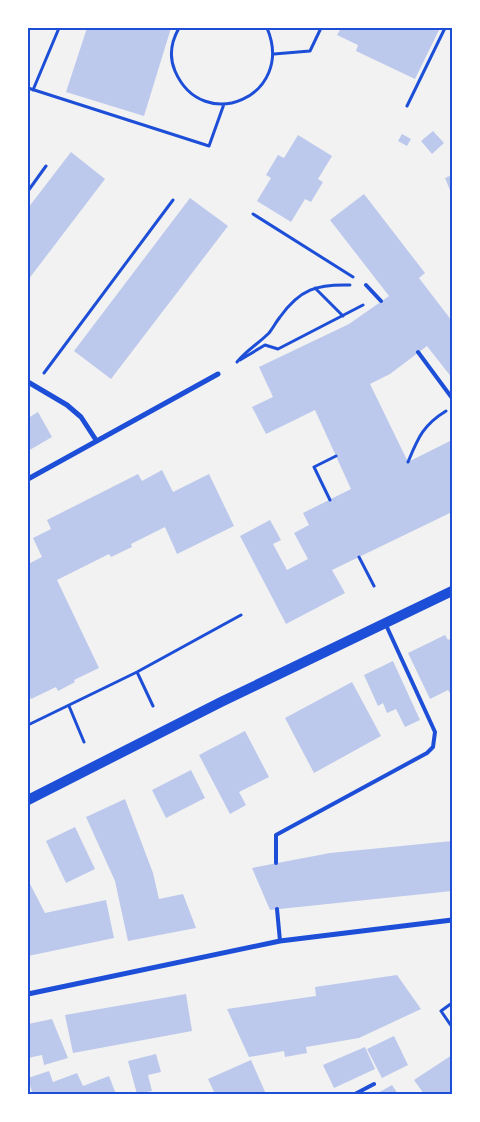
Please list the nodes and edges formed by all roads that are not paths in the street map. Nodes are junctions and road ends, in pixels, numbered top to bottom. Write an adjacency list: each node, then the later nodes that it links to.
1 (366, 285): 2 (lane)
2 (380, 299)
3 (418, 352): 6 (lane)
4 (218, 374): 7 (street)
5 (28, 382): 7 (street)
6 (452, 398)
7 (96, 440): 8 (street)
8 (28, 480)
9 (452, 591): 10 (main road)
10 (385, 623): 11 (main road); 12 (lane)
11 (28, 800)
12 (276, 863)
13 (277, 909): 15 (lane)
14 (452, 920): 15 (street)
15 (280, 941): 16 (street)
16 (28, 994)
17 (374, 1084): 18 (lane)
18 (355, 1094)

